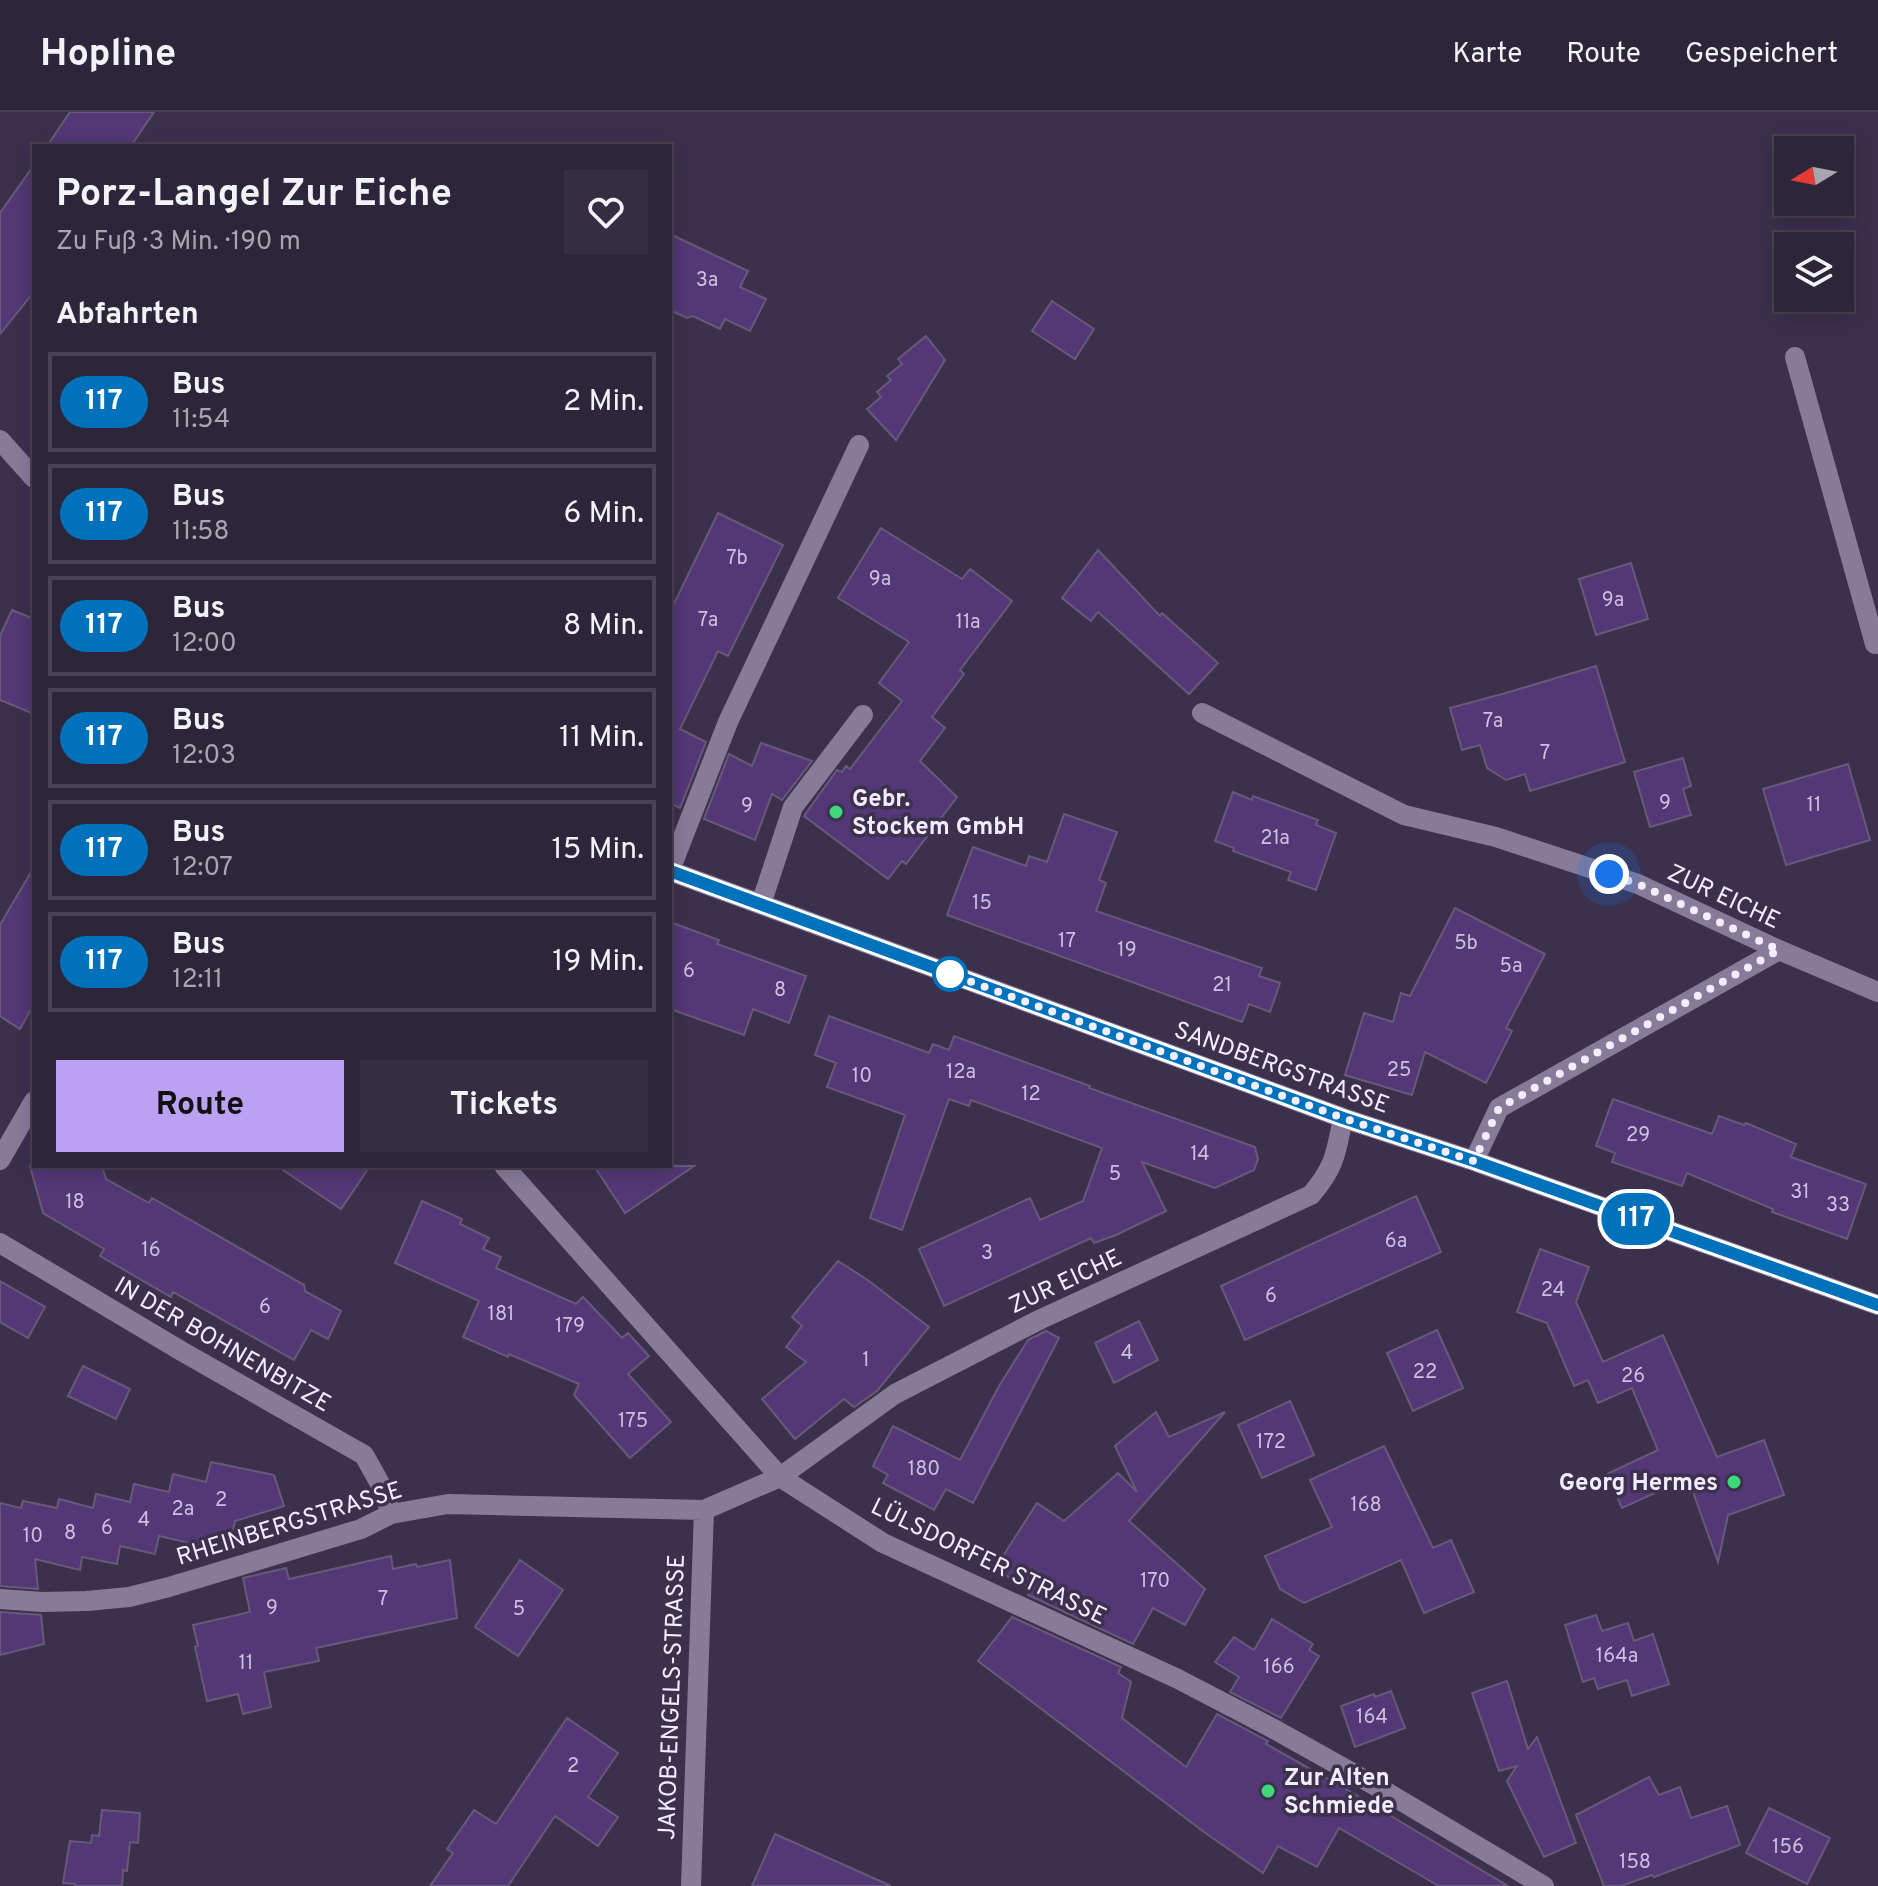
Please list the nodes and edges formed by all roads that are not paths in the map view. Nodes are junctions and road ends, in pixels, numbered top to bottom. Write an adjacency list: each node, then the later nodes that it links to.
1 (1795, 357): 5 (street)
2 (0, 440): 4 (street)
3 (859, 445): 8 (street)
4 (32, 476)
5 (1875, 644)
6 (1202, 713): 11 (street, ZUR EICHE)
7 (863, 715): 10 (street)
8 (672, 865)
9 (672, 871): 10 (street, SANDBERGSTRASSE)
10 (761, 904): 14 (street, SANDBERGSTRASSE)
11 (1779, 950): 12 (street, ZUR EICHE); 16 (street, ZUR EICHE)
12 (1878, 992)
13 (32, 1104): 15 (street)
14 (1343, 1118): 16 (street, SANDBERGSTRASSE); 20 (street, ZUR EICHE)
15 (0, 1160)
16 (1474, 1161): 19 (street, SANDBERGSTRASSE)
17 (506, 1168): 20 (street, LÜLSDORFER STRASSE)
18 (0, 1243): 22 (street, IN DER BOHNENBITZE)
19 (1878, 1305)
20 (780, 1477): 21 (street, RHEINBERGSTRASSE); 25 (street, LÜLSDORFER STRASSE)
21 (704, 1510): 22 (street, RHEINBERGSTRASSE); 24 (street, JAKOB-ENGELS-STRASSE)
22 (391, 1514): 23 (street, RHEINBERGSTRASSE)
23 (0, 1599)
24 (691, 1886)
25 (1544, 1886)

